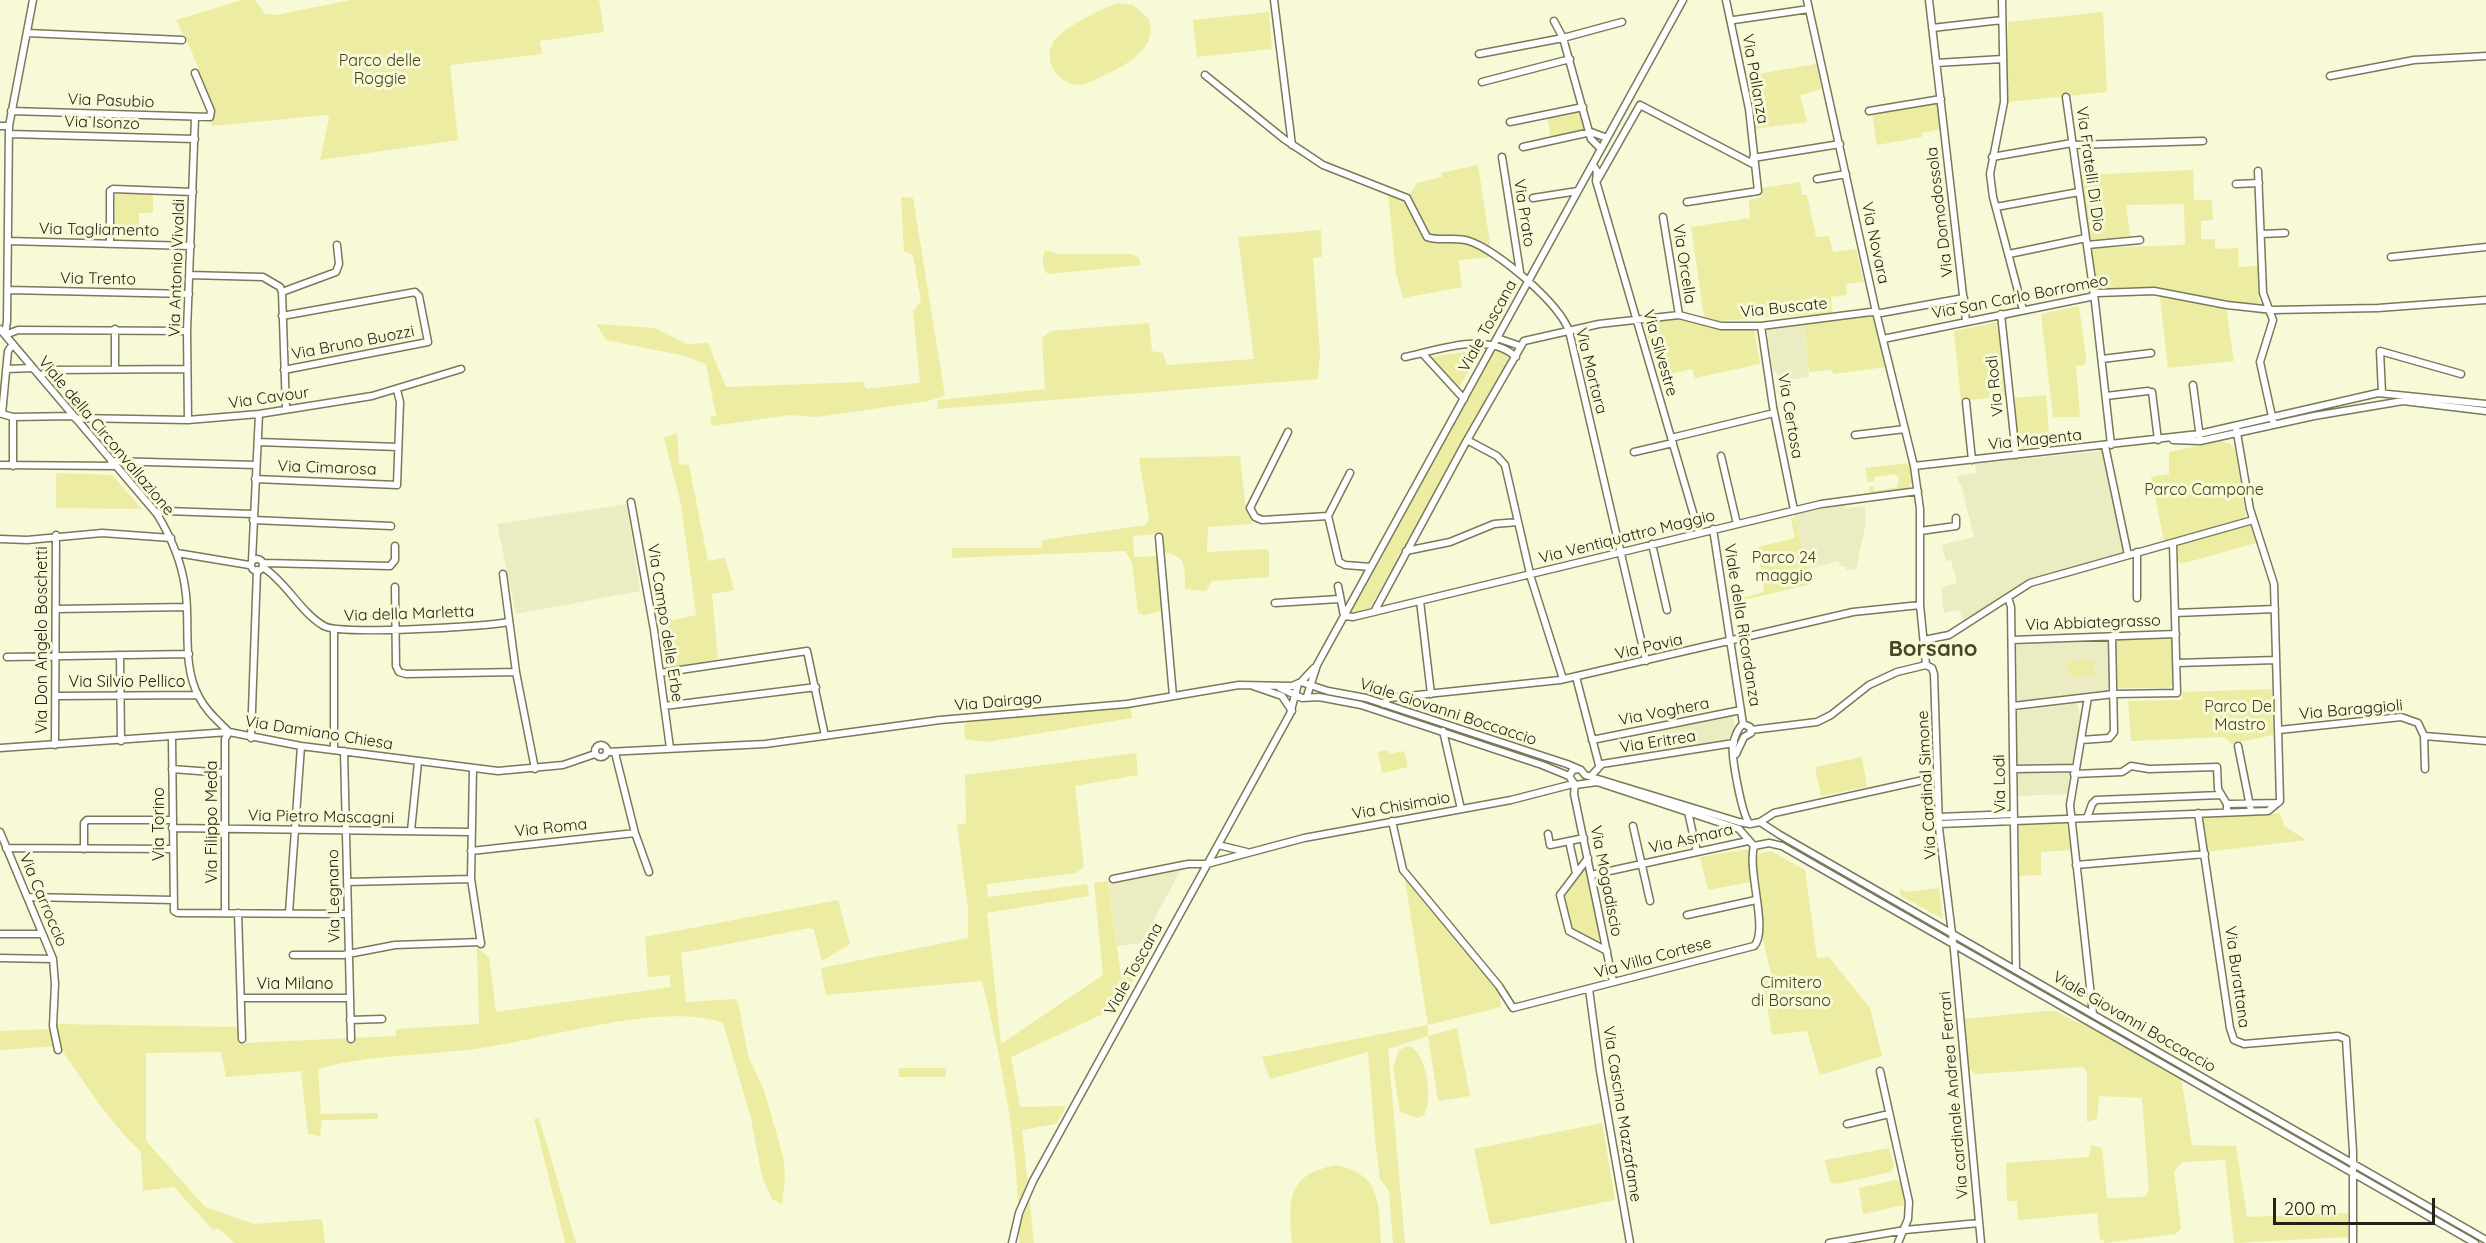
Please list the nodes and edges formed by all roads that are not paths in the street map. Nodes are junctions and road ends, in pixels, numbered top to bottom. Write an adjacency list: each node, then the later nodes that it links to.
1 (33, 0): 14 (street)
2 (1274, 0): 42 (street)
3 (1683, 0): 37 (street, Viale Toscana)
4 (1726, 0): 47 (street, Via Pallanza)
5 (1807, 0): 8 (street, Via Novara)
6 (1929, 0): 13 (street, Via Domodossola)
7 (2002, 0): 10 (street)
8 (1809, 9): 9 (street); 40 (street, Via Novara)
9 (1734, 20)
10 (2002, 20): 13 (street); 20 (street)
11 (1554, 21): 15 (street)
12 (1622, 22): 15 (street)
13 (1932, 28): 21 (street, Via Domodossola)
14 (27, 33): 16 (street); 29 (street)
15 (1563, 38): 17 (street); 19 (street)
16 (182, 40)
17 (1479, 54)
18 (2486, 56): 24 (street)
19 (1570, 59): 25 (street); 28 (street)
20 (2003, 59): 21 (street); 46 (street)
21 (1936, 63): 27 (street, Via Domodossola)
22 (195, 73): 31 (street, Via Pasubio)
23 (1205, 75): 42 (street, Via Mortara)
24 (2330, 76)
25 (1482, 82)
26 (2066, 97): 41 (street, Via Fratelli Di Dio)
27 (1941, 99): 30 (street); 83 (street, Via Domodossola)
28 (1583, 107): 32 (street); 35 (street)
29 (11, 111): 31 (street, Via Pasubio); 34 (street)
30 (1869, 111)
31 (195, 118): 38 (street, Via Antonio Vivaldi)
32 (1510, 122)
33 (0, 126): 34 (street)
34 (9, 126): 36 (street)
35 (1590, 132): 37 (street); 43 (street); 44 (street)
36 (9, 134): 38 (street, Via Isonzo); 50 (street)
37 (1608, 138): 44 (street, Viale Toscana)
38 (195, 139): 59 (street, Via Antonio Vivaldi)
39 (2203, 141): 41 (street)
40 (1840, 144): 47 (street); 53 (street, Via Novara)
41 (2073, 144): 46 (street); 60 (street, Via Fratelli Di Dio)
42 (1292, 145): 76 (street, Via Mortara)
43 (1523, 147)
44 (1601, 149): 48 (street, Viale Toscana)
45 (1502, 157): 76 (street, Via Prato)
46 (1992, 157): 63 (street)
47 (1753, 160): 55 (street); 62 (street, Via Pallanza)
48 (1593, 165): 52 (street, Viale Toscana); 55 (street, Via Silvestre)
49 (0, 169): 50 (street)
50 (8, 169): 68 (street)
51 (2258, 171): 56 (street)
52 (1588, 174): 55 (street); 58 (street, Viale Toscana)
53 (1846, 174): 54 (street); 87 (street, Via Novara)
54 (1817, 179)
55 (1596, 181): 91 (street, Via Silvestre)
56 (2259, 183): 57 (street); 66 (street)
57 (2236, 184)
58 (1578, 191): 61 (street); 78 (street, Viale Toscana)
59 (193, 192): 70 (street); 72 (street, Via Antonio Vivaldi)
60 (2079, 192): 63 (street); 69 (street, Via Fratelli Di Dio)
61 (1533, 198)
62 (1687, 202)
63 (1996, 207): 74 (street)
64 (1663, 217): 89 (street, Via Orcella)
65 (2285, 233): 66 (street)
66 (2261, 234): 85 (street)
67 (2140, 240): 69 (street, Via Fratelli Di Dio)
68 (8, 241): 70 (street, Via Tagliamento); 79 (street)
69 (2086, 241): 74 (street); 82 (street, Via Fratelli Di Dio)
70 (110, 243): 72 (street, Via Tagliamento)
71 (337, 245): 80 (street)
72 (191, 246): 77 (street, Via Antonio Vivaldi)
73 (2486, 247): 75 (street)
74 (2009, 254): 86 (street)
75 (2391, 257)
76 (1520, 272): 78 (street, Via Mortara)
77 (189, 275): 80 (street); 81 (street, Via Antonio Vivaldi)
78 (1528, 282): 96 (street, Via Mortara); 98 (street, Viale Toscana)
79 (8, 290): 81 (street, Via Trento); 97 (street)
80 (282, 292): 90 (street)
81 (189, 294): 95 (street, Via Antonio Vivaldi)
82 (2094, 295): 85 (street, Via San Carlo Borromeo); 86 (street, Via San Carlo Borromeo); 107 (street, Via Fratelli Di Dio)
83 (1964, 298): 87 (street, Via Buscate); 92 (street, Via Domodossola)
84 (2486, 300): 85 (street, Via San Carlo Borromeo)
85 (2269, 308): 132 (street)
86 (2023, 310): 88 (street, Via San Carlo Borromeo)
87 (1876, 312): 93 (street, Via Buscate); 99 (street, Via Novara)
88 (2001, 314): 92 (street, Via San Carlo Borromeo); 145 (street, Via Rodi)
89 (1679, 315): 91 (street, Via Buscate); 93 (street, Via Buscate)
90 (282, 316): 113 (street); 113 (street, Via Bruno Buozzi)
91 (1636, 320): 96 (street, Via Buscate); 140 (street, Via Silvestre)
92 (1966, 321): 99 (street, Via San Carlo Borromeo)
93 (1761, 326): 126 (street, Via Certosa)
94 (115, 330): 95 (street); 97 (street); 109 (street)
95 (187, 331): 111 (street, Via Antonio Vivaldi)
96 (1569, 331): 102 (street, Via Buscate); 177 (street, Via Mortara)
97 (2, 332): 100 (street, Viale della Circonvallazione)
98 (1497, 338): 101 (street, Viale Toscana); 102 (street)
99 (1883, 339): 133 (street, Via Novara)
100 (13, 344): 108 (street, Viale della Circonvallazione); 110 (street)
101 (1493, 346): 103 (street); 106 (street); 121 (street, Viale Toscana)
102 (1520, 346): 106 (street)
103 (1422, 353): 105 (street); 121 (street)
104 (2151, 353): 107 (street)
105 (1405, 357)
106 (1516, 357): 138 (street)
107 (2102, 359): 119 (street, Via Fratelli Di Dio)
108 (33, 368): 110 (street); 115 (street, Viale della Circonvallazione)
109 (115, 368): 111 (street); 115 (street)
110 (6, 369): 128 (street)
111 (187, 369): 131 (street, Via Antonio Vivaldi)
112 (461, 369): 117 (street, Via Cavour)
113 (284, 370): 124 (street)
114 (2461, 374): 118 (street)
115 (40, 376): 130 (street, Viale della Circonvallazione)
116 (2193, 386): 137 (street)
117 (398, 390): 124 (street, Via Cavour); 143 (street)
118 (2382, 393): 120 (street, Via Magenta); 132 (street, Via Magenta)
119 (2106, 396): 139 (street); 142 (street, Via Fratelli Di Dio)
120 (2411, 398): 123 (street, Via Magenta); 125 (street, Via Magenta); 132 (street, Via Magenta)
121 (1464, 399): 183 (street, Viale Toscana)
122 (1966, 402): 147 (street)
123 (2486, 404)
124 (286, 410): 127 (street, Via Cavour)
125 (2486, 411)
126 (1774, 413): 140 (street); 157 (street, Via Certosa)
127 (259, 414): 131 (street, Via Cavour); 141 (street)
128 (1, 415): 129 (street, Via Cavour)
129 (13, 417): 130 (street, Via Cavour); 151 (street)
130 (75, 417): 131 (street, Via Cavour); 148 (street, Viale della Circonvallazione)
131 (188, 420)
132 (2273, 421): 134 (street, Via Magenta)
133 (1905, 429): 136 (street); 152 (street, Via Novara)
134 (2236, 430): 137 (street, Via Magenta); 162 (street)
135 (1288, 432): 159 (street)
136 (1855, 435)
137 (2200, 438): 139 (street, Via Magenta)
138 (1467, 440): 163 (street); 176 (street)
139 (2158, 440): 142 (street, Via Magenta)
140 (1672, 441): 144 (street); 168 (street, Via Silvestre)
141 (258, 442): 143 (street); 150 (street)
142 (2108, 445): 145 (street, Via Magenta); 180 (street, Via Fratelli Di Dio)
143 (398, 447): 154 (street, Via Cimarosa)
144 (1635, 452)
145 (2016, 455): 147 (street, Via Magenta)
146 (1721, 456): 164 (street)
147 (1972, 460): 152 (street, Via Magenta)
148 (114, 463): 150 (street); 151 (street); 158 (street, Viale della Circonvallazione)
149 (0, 465): 151 (street)
150 (256, 465): 154 (street)
151 (13, 466)
152 (1914, 466): 155 (street, Via Novara)
153 (1350, 473): 159 (street)
154 (255, 479): 160 (street)
155 (1918, 491): 157 (street, Via Ventiquattro Maggio); 167 (street)
156 (631, 502): 220 (street, Via Campo delle Erbe)
157 (1794, 510): 164 (street, Via Ventiquattro Maggio)
158 (157, 514): 160 (street); 171 (street, Viale della Circonvallazione)
159 (1328, 516): 183 (street)
160 (252, 517): 165 (street); 181 (street)
161 (1956, 518): 167 (street)
162 (2253, 520): 173 (street); 197 (street)
163 (1518, 522): 176 (street); 186 (street)
164 (1737, 524): 166 (street, Via Ventiquattro Maggio)
165 (391, 526)
166 (1713, 529): 168 (street, Via Ventiquattro Maggio); 209 (street, Viale della Ricordanza)
167 (1920, 531): 194 (street)
168 (1699, 533): 174 (street, Via Ventiquattro Maggio)
169 (56, 535): 171 (street); 172 (street); 196 (street, Via Don Angelo Boschetti)
170 (1159, 537): 234 (street)
171 (171, 538): 179 (street, Viale della Circonvallazione)
172 (0, 539)
173 (2172, 543): 178 (street); 200 (street)
174 (1652, 544): 177 (street, Via Ventiquattro Maggio); 198 (street)
175 (395, 546): 182 (street)
176 (1406, 551): 199 (street)
177 (1621, 552): 186 (street, Via Ventiquattro Maggio); 215 (street, Via Mortara)
178 (2137, 552): 180 (street); 190 (street)
179 (177, 553): 181 (street); 195 (street, Viale della Circonvallazione)
180 (2128, 555): 189 (street)
181 (250, 563): 182 (street); 184 (street)
182 (264, 566): 184 (street); 203 (street, Via della Marletta)
183 (1371, 567): 201 (street, Viale Toscana)
184 (257, 570): 251 (street)
185 (503, 574): 202 (street)
186 (1530, 574): 192 (street, Via Ventiquattro Maggio); 222 (street)
187 (1338, 586): 191 (street)
188 (395, 587): 204 (street)
189 (2008, 597): 207 (street); 208 (street, Via Lodi)
190 (2137, 598)
191 (1339, 599): 193 (street); 201 (street)
192 (1420, 601): 199 (street, Via Ventiquattro Maggio); 228 (street)
193 (1275, 603)
194 (1920, 604): 207 (street); 209 (street, Via Pavia)
195 (187, 607): 196 (street); 210 (street, Viale della Circonvallazione)
196 (56, 609): 212 (street, Via Don Angelo Boschetti)
197 (2275, 609): 200 (street); 214 (street)
198 (1667, 610)
199 (1374, 612): 201 (street, Via Ventiquattro Maggio)
200 (2175, 613): 205 (street)
201 (1344, 616): 217 (street, Viale Toscana)
202 (508, 622): 204 (street, Via della Marletta); 219 (street)
203 (334, 630): 204 (street, Via della Marletta); 262 (street)
204 (395, 630): 219 (street)
205 (2176, 634): 206 (street, Via Abbiategrasso); 216 (street)
206 (2112, 636): 208 (street, Via Abbiategrasso); 229 (street)
207 (1924, 640): 218 (street, Via Cardinal Simone)
208 (2012, 640): 239 (street, Via Lodi)
209 (1731, 641): 215 (street, Via Pavia); 240 (street, Viale della Ricordanza)
210 (189, 654): 211 (street); 230 (street, Viale della Circonvallazione)
211 (120, 655): 212 (street); 233 (street)
212 (55, 656): 213 (street); 232 (street, Via Don Angelo Boschetti)
213 (7, 657)
214 (2276, 660): 216 (street); 244 (street)
215 (1646, 661): 221 (street, Via Pavia)
216 (2177, 663): 229 (street)
217 (1317, 665): 223 (street, Viale Toscana); 225 (street, Viale Toscana)
218 (1926, 665): 243 (street); 280 (street, Via Cardinal Simone)
219 (516, 672): 271 (street)
220 (660, 673): 226 (street); 238 (street, Via Campo delle Erbe)
221 (1576, 677): 222 (street, Via Pavia); 252 (street)
222 (1563, 679): 228 (street, Via Pavia)
223 (1299, 683): 225 (street); 227 (street); 231 (street)
224 (1246, 685): 227 (street, Via Dairago); 234 (street, Via Dairago); 241 (street)
225 (1309, 686): 235 (street); 237 (street, Viale Giovanni Boccaccio)
226 (816, 687): 238 (street); 248 (street)
227 (1277, 687): 231 (street)
228 (1431, 694): 237 (street, Via Pavia)
229 (2114, 694): 236 (street); 253 (street)
230 (198, 695): 233 (street, Via Silvio Pellico); 246 (street, Viale della Circonvallazione)
231 (1297, 695): 235 (street); 241 (street, Viale Toscana)
232 (57, 696): 233 (street, Via Silvio Pellico); 257 (street, Via Don Angelo Boschetti)
233 (121, 696): 254 (street)
234 (1173, 696): 248 (street, Via Dairago)
235 (1306, 697): 241 (street, Viale Toscana); 245 (street, Viale Giovanni Boccaccio)
236 (2088, 697): 239 (street); 253 (street)
237 (1383, 704): 272 (street, Viale Giovanni Boccaccio)
238 (664, 706): 261 (street, Via Campo delle Erbe)
239 (2013, 706): 273 (street, Via Lodi)
240 (1741, 710): 242 (street, Viale della Ricordanza); 252 (street, Via Voghera)
241 (1291, 712): 300 (street, Viale Toscana)
242 (1743, 724): 243 (street); 247 (street)
243 (1751, 730): 247 (street)
244 (2279, 730): 249 (street, Via Baraggioli); 284 (street)
245 (1443, 731): 281 (street, Viale Giovanni Boccaccio); 285 (street)
246 (229, 732): 250 (street, Via Damiano Chiesa); 251 (street, Via Damiano Chiesa); 277 (street, Via Filippo Meda)
247 (1741, 735): 256 (street); 266 (street)
248 (825, 736): 261 (street)
249 (2424, 736): 255 (street); 274 (street)
250 (172, 737): 254 (street, Via Damiano Chiesa); 275 (street, Via Torino)
251 (251, 738): 258 (street, Via Damiano Chiesa)
252 (1592, 740): 269 (street)
253 (2081, 740): 267 (street)
254 (121, 741): 257 (street, Via Damiano Chiesa)
255 (2486, 741)
256 (1734, 743): 266 (street); 269 (street, Via Eritrea)
257 (55, 745): 260 (street, Via Damiano Chiesa)
258 (301, 746): 262 (street, Via Damiano Chiesa); 301 (street)
259 (2238, 746): 284 (street)
260 (0, 748)
261 (670, 748): 264 (street)
262 (334, 750): 263 (street, Via Damiano Chiesa)
263 (344, 752): 268 (street, Via Damiano Chiesa); 302 (street, Via Legnano)
264 (611, 753): 265 (street); 265 (street); 306 (street)
265 (595, 754): 271 (street, Via Damiano Chiesa)
266 (1735, 758): 295 (street)
267 (2077, 759): 276 (street); 278 (street)
268 (418, 762): 270 (street, Via Damiano Chiesa); 303 (street)
269 (1599, 765): 279 (street, Via Eritrea)
270 (472, 768): 271 (street, Via Damiano Chiesa); 305 (street)
271 (535, 769)
272 (1578, 769): 279 (street, Viale Giovanni Boccaccio); 281 (street)
273 (2014, 769): 276 (street); 288 (street, Via Lodi)
274 (2425, 769)
275 (172, 770): 277 (street); 291 (street, Via Torino)
276 (2075, 771): 278 (street); 290 (street)
277 (225, 773): 299 (street, Via Filippo Meda)
278 (2087, 774): 282 (street)
279 (1587, 777): 281 (street); 286 (street); 295 (street, Viale Giovanni Boccaccio)
280 (1937, 777): 292 (street, Via Cardinal Simone); 294 (street)
281 (1572, 781): 285 (street, Via Chisimaio); 309 (street, Via Mogadiscio)
282 (2221, 795): 283 (street); 289 (street)
283 (2227, 808): 284 (street); 287 (street)
284 (2251, 808)
285 (1461, 809): 293 (street, Via Chisimaio)
286 (1688, 812): 308 (street); 320 (street)
287 (2198, 813): 289 (street); 321 (street, Via Burattana)
288 (2014, 818): 290 (street); 292 (street); 351 (street, Via Lodi)
289 (2087, 818): 290 (street)
290 (2070, 819): 326 (street)
291 (172, 820): 298 (street, Via Torino); 315 (street)
292 (1939, 820): 342 (street, Via Cardinal Simone)
293 (1392, 821): 319 (street, Via Chisimaio); 353 (street, Via Villa Cortese)
294 (1761, 822): 295 (street, Viale Giovanni Boccaccio); 297 (street, Viale Giovanni Boccaccio)
295 (1750, 824): 308 (street)
296 (1633, 826): 325 (street, Via Asmara)
297 (1768, 827): 311 (street); 342 (street, Viale Giovanni Boccaccio)
298 (172, 828): 299 (street, Via Pietro Mascagni); 316 (street, Via Torino)
299 (225, 829): 301 (street, Via Pietro Mascagni); 337 (street, Via Filippo Meda)
300 (1227, 829): 312 (street, Viale Toscana); 317 (street)
301 (296, 831): 302 (street, Via Pietro Mascagni); 339 (street)
302 (346, 831): 303 (street, Via Pietro Mascagni); 332 (street, Via Legnano)
303 (411, 831): 305 (street, Via Pietro Mascagni)
304 (0, 832): 314 (street, Via Carroccio)
305 (471, 832): 318 (street)
306 (635, 833): 318 (street, Via Roma); 327 (street)
307 (1548, 834): 310 (street)
308 (1747, 837): 313 (street); 320 (street, Via Asmara)
309 (1584, 838): 310 (street); 323 (street, Via Mogadiscio)
310 (1569, 841): 328 (street)
311 (1767, 843): 313 (street); 345 (street, Viale Giovanni Boccaccio)
312 (1218, 845): 317 (street, Via Chisimaio); 322 (street); 324 (street, Viale Toscana)
313 (1754, 846): 335 (street, Via Villa Cortese)
314 (6, 848): 315 (street); 333 (street, Via Carroccio)
315 (84, 849): 316 (street)
316 (172, 849): 334 (street, Via Torino)
317 (1236, 849): 319 (street, Via Chisimaio)
318 (471, 850): 330 (street)
319 (1247, 852): 322 (street, Via Chisimaio)
320 (1697, 852): 325 (street, Via Asmara)
321 (2205, 854): 326 (street); 365 (street, Via Burattana)
322 (1231, 857): 324 (street, Via Chisimaio)
323 (1588, 858): 328 (street); 329 (street, Via Mogadiscio)
324 (1207, 864): 331 (street, Via Chisimaio); 370 (street, Viale Toscana)
325 (1641, 865): 329 (street, Via Asmara); 336 (street, Via Asmara)
326 (2076, 865): 356 (street)
327 (649, 872)
328 (1576, 873): 346 (street)
329 (1591, 875): 346 (street, Via Mogadiscio)
330 (471, 879): 332 (street); 347 (street)
331 (1113, 879)
332 (347, 882): 340 (street, Via Legnano)
333 (27, 897): 334 (street); 344 (street, Via Carroccio)
334 (172, 900): 337 (street, Via Torino)
335 (1756, 900): 341 (street, Via Villa Cortese); 352 (street, Via Villa Cortese)
336 (1650, 901)
337 (225, 912): 338 (street)
338 (238, 913): 339 (street); 354 (street)
339 (289, 913): 340 (street)
340 (348, 914): 347 (street, Via Legnano)
341 (1687, 915)
342 (1952, 933): 345 (street, Via Cardinal Simone); 351 (street, Viale Giovanni Boccaccio)
343 (0, 934): 344 (street)
344 (41, 934): 350 (street, Via Carroccio)
345 (1953, 944): 366 (street, Viale Giovanni Boccaccio); 367 (street, Via cardinale Andrea Ferrari)
346 (1607, 951): 352 (street, Via Mogadiscio)
347 (348, 953): 348 (street); 355 (street, Via Legnano)
348 (293, 955)
349 (0, 958): 350 (street)
350 (53, 959): 361 (street, Via Carroccio)
351 (2016, 970): 356 (street, Viale Giovanni Boccaccio)
352 (1613, 982): 353 (street, Via Villa Cortese)
353 (1589, 989): 371 (street, Via Cascina Mazzafame)
354 (241, 998): 355 (street, Via Milano); 359 (street)
355 (350, 998): 358 (street, Via Legnano)
356 (2093, 1014): 365 (street, Viale Giovanni Boccaccio)
357 (382, 1019): 358 (street)
358 (350, 1020): 360 (street, Via Legnano)
359 (242, 1039)
360 (351, 1039)
361 (58, 1050)
362 (1880, 1071): 363 (street)
363 (1888, 1114): 364 (street); 368 (street)
364 (1847, 1124)
365 (2352, 1162): 366 (street, Via Burattana); 369 (street, Viale Giovanni Boccaccio)
366 (2354, 1173): 375 (street, Via Burattana); 376 (street, Viale Giovanni Boccaccio)
367 (1979, 1223): 368 (street); 374 (street, Via cardinale Andrea Ferrari)
368 (1902, 1230): 372 (street); 373 (street)
369 (2486, 1240)
370 (1012, 1243)
371 (1630, 1243)
372 (1829, 1243)
373 (1898, 1243)
374 (1981, 1243)
375 (2353, 1243)
376 (2475, 1243)

